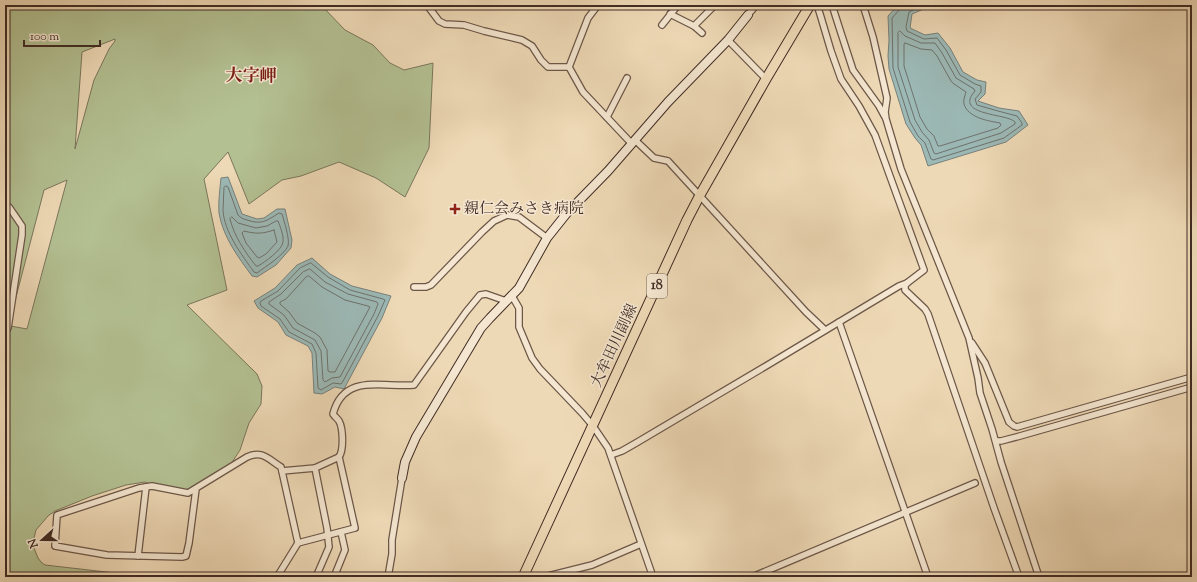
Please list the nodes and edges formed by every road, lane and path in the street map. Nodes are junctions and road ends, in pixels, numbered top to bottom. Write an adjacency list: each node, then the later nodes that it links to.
1 (427, 5): 16 (street)
2 (678, 5): 11 (street)
3 (715, 5): 13 (street)
4 (746, 5): 10 (street)
5 (810, 5): 18 (main road, 大牟田川副線 / 18)
6 (817, 5): 25 (street)
7 (832, 5): 20 (street)
8 (863, 5): 20 (street)
9 (596, 6): 16 (street)
10 (752, 10): 15 (street)
11 (670, 14): 12 (street); 13 (street)
12 (662, 25)
13 (694, 26): 14 (street)
14 (702, 33)
15 (728, 40): 18 (street); 21 (street)
16 (569, 67): 19 (street)
17 (627, 78): 19 (street)
18 (766, 79): 22 (main road, 大牟田川副線 / 18)
19 (607, 117): 21 (street)
20 (886, 119): 31 (street)
21 (633, 142): 22 (street); 24 (street)
22 (700, 195): 29 (street); 34 (main road, 大牟田川副線 / 18)
23 (5, 208): 30 (street)
24 (547, 238): 26 (street); 27 (street)
25 (907, 283): 28 (street); 59 (street)
26 (414, 287)
27 (509, 299): 34 (street); 37 (street); 40 (street)
28 (839, 322): 29 (street); 44 (street)
29 (825, 330): 36 (street)
30 (5, 333)
31 (969, 338): 32 (street); 35 (street)
32 (1192, 377)
33 (1192, 387): 35 (street)
34 (593, 426): 36 (street); 54 (main road, 大牟田川副線 / 18)
35 (996, 441): 60 (street)
36 (611, 455): 48 (street)
37 (339, 457): 38 (street); 45 (street)
38 (315, 468): 39 (street); 46 (street)
39 (282, 471): 43 (street); 47 (street)
40 (402, 478): 53 (street)
41 (975, 483): 44 (street)
42 (146, 487): 43 (street); 49 (street); 49 (street)
43 (196, 489): 49 (street)
44 (906, 512): 57 (street); 58 (street)
45 (341, 532): 46 (street); 52 (street)
46 (327, 534): 47 (street); 51 (street)
47 (298, 543): 50 (street)
48 (641, 544): 55 (street); 56 (street)
49 (138, 556)
50 (277, 577)
51 (316, 577)
52 (334, 577)
53 (388, 577)
54 (523, 577)
55 (544, 577)
56 (653, 577)
57 (752, 577)
58 (928, 577)
59 (1019, 577)
60 (1039, 577)

